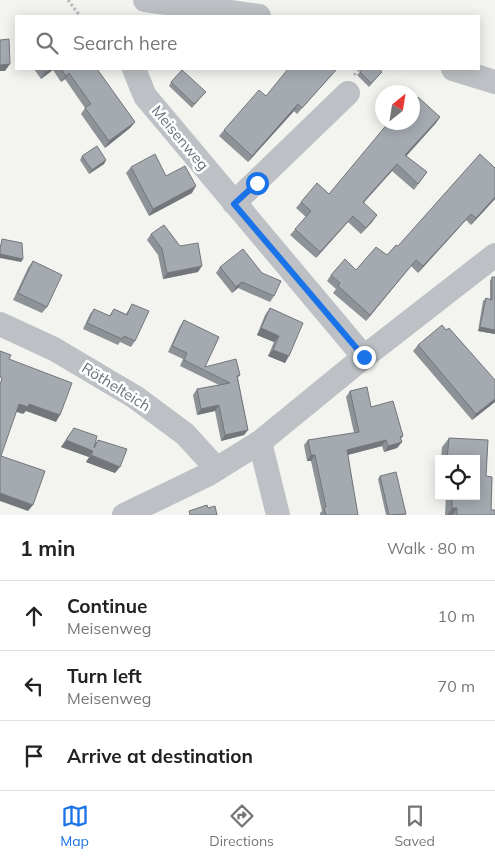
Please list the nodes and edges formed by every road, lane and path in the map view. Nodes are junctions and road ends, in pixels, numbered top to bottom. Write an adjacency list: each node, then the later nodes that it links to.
1 (68, 0): 3 (path)
2 (145, 0): 4 (street)
3 (79, 15)
4 (252, 15)
5 (134, 70): 9 (street, Meisenweg)
6 (456, 70): 7 (street)
7 (495, 82)
8 (348, 93): 9 (street)
9 (234, 204): 12 (street, Meisenweg)
10 (495, 255): 12 (street)
11 (0, 324): 14 (street, Röthelteich)
12 (364, 357): 13 (street)
13 (260, 442): 14 (street); 16 (street)
14 (217, 469): 15 (street)
15 (124, 515)
16 (278, 515)

